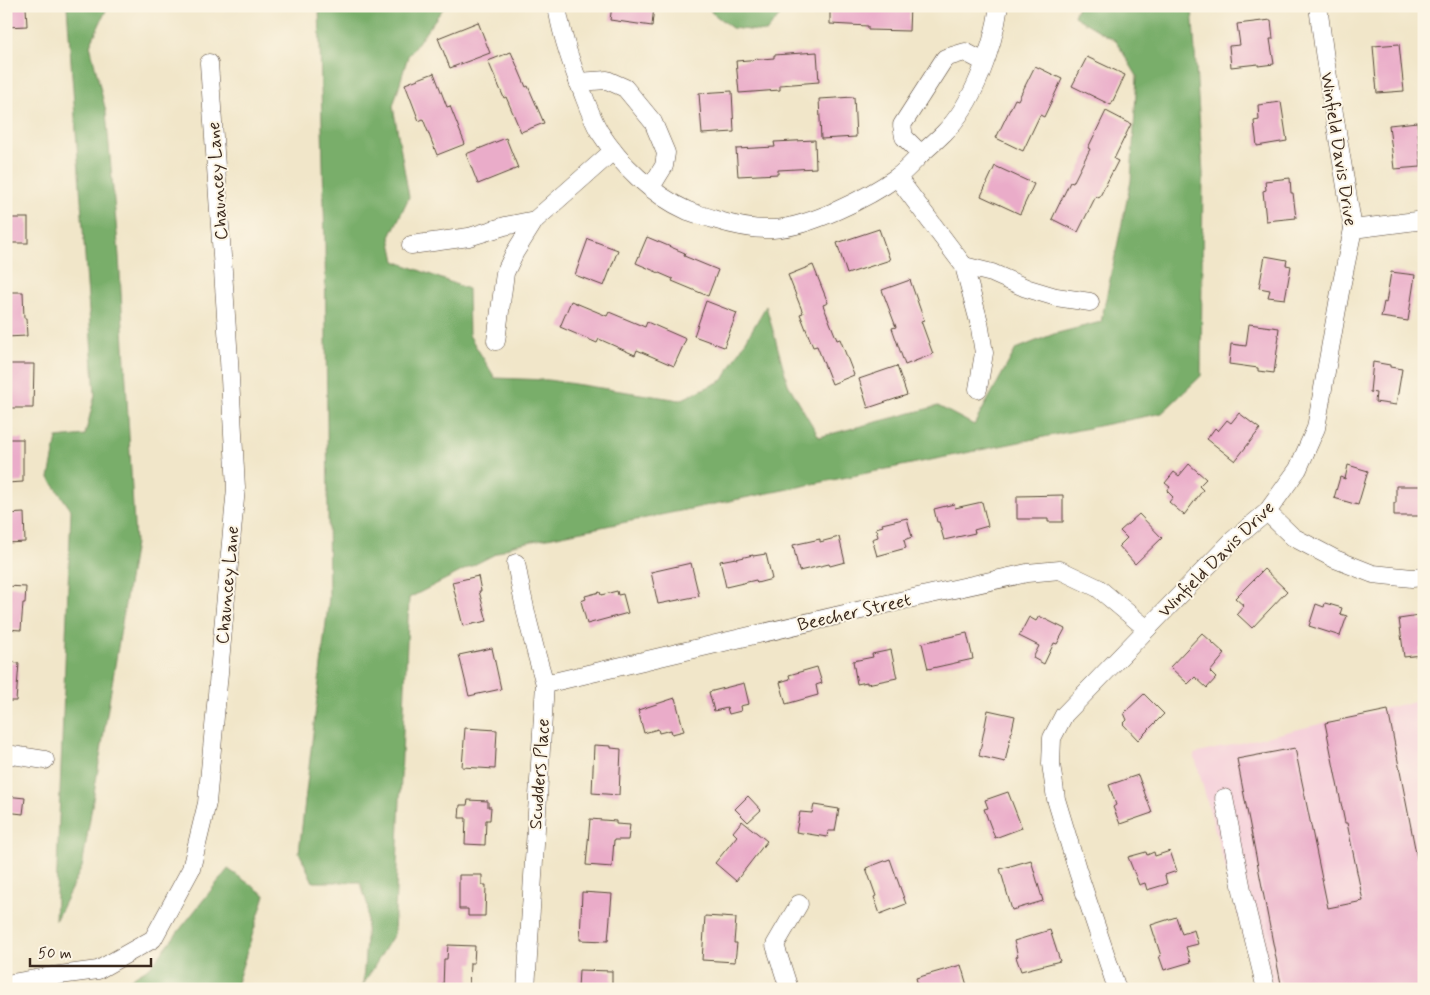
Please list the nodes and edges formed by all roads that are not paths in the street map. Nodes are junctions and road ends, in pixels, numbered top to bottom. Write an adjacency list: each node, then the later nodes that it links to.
1 (557, 6): 6 (street)
2 (999, 6): 4 (street)
3 (1318, 6): 13 (street, Winfield Davis Drive)
4 (984, 62): 8 (street); 8 (street)
5 (209, 63): 28 (street, Chauncey Lane)
6 (578, 82): 7 (street); 10 (street)
7 (613, 150): 10 (street); 11 (street)
8 (921, 154): 9 (street)
9 (898, 177): 10 (street); 15 (street)
10 (651, 188)
11 (535, 220): 14 (street); 17 (street)
12 (1424, 220): 13 (street)
13 (1353, 229): 19 (street, Winfield Davis Drive)
14 (411, 245)
15 (964, 266): 16 (street); 18 (street)
16 (1090, 302)
17 (496, 341)
18 (978, 389)
19 (1267, 512): 21 (street); 22 (street, Winfield Davis Drive)
20 (516, 563): 23 (street, Scudders Place)
21 (1424, 577)
22 (1147, 629): 23 (street, Beecher Street); 31 (street, Winfield Davis Drive)
23 (545, 684): 29 (street, Scudders Place)
24 (6, 754): 25 (street)
25 (45, 760)
26 (1224, 798): 32 (street)
27 (799, 904): 30 (street)
28 (6, 984)
29 (526, 989)
30 (789, 989)
31 (1117, 989)
32 (1266, 989)

